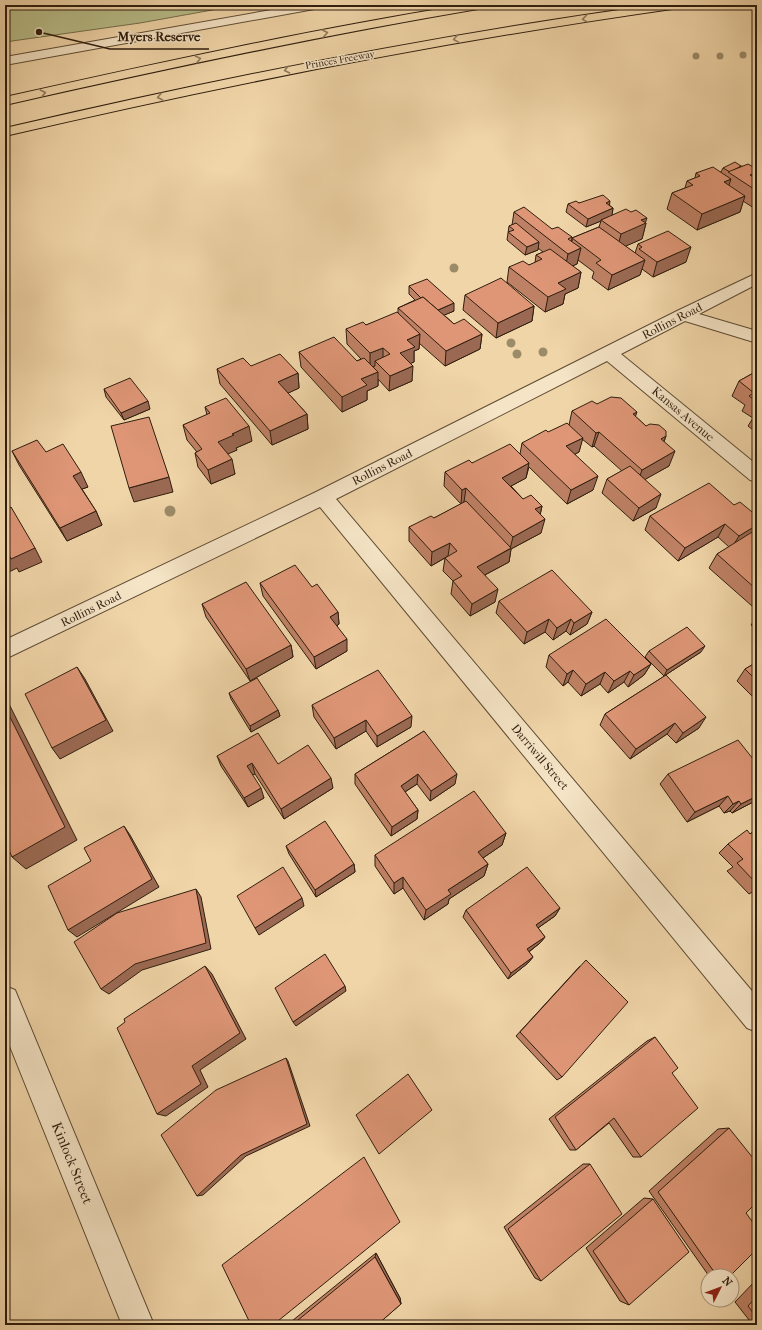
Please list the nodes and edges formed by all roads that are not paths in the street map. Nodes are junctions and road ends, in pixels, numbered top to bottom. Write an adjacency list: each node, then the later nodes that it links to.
1 (320, 5): 4 (street)
2 (484, 5): 5 (highway, one-way to 2)
3 (679, 5): 6 (highway, Princes Freeway, one-way to 6)
4 (5, 61)
5 (5, 101)
6 (5, 132)
7 (757, 278): 8 (street, Rollins Road)
8 (683, 316): 9 (street); 10 (street, Rollins Road)
9 (757, 337)
10 (609, 353): 11 (street, Kansas Avenue); 12 (street, Rollins Road)
11 (757, 475)
12 (323, 497): 13 (street, Rollins Road); 15 (street, Darriwill Street)
13 (5, 650)
14 (5, 1000): 16 (street, Kinlock Street)
15 (757, 1018)
16 (138, 1325)

